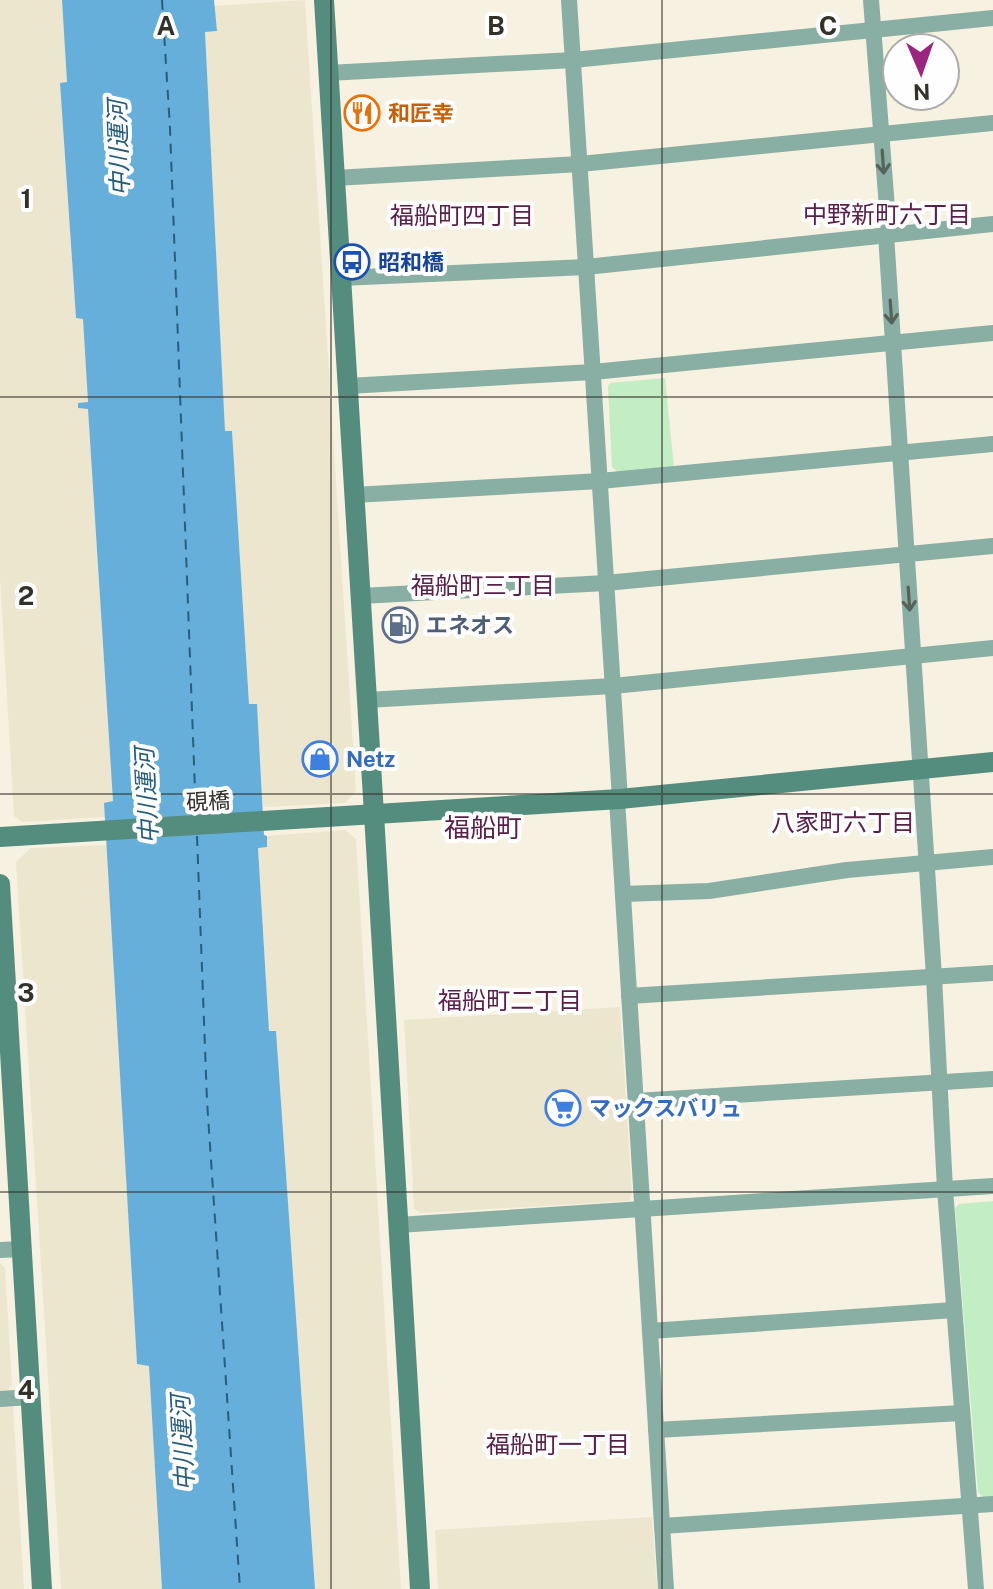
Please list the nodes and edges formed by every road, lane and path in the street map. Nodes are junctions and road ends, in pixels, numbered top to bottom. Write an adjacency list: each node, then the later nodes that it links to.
1 (324, 0): 7 (street)
2 (569, 0): 6 (street)
3 (871, 0): 5 (street)
4 (993, 18): 5 (street)
5 (874, 29): 6 (street); 9 (street)
6 (573, 60): 7 (street); 10 (street)
7 (328, 73): 11 (street)
8 (993, 123): 9 (street)
9 (881, 134): 10 (street); 13 (street, one-way to 13)
10 (580, 164): 11 (street); 14 (street)
11 (335, 178): 15 (street)
12 (993, 224): 13 (street)
13 (887, 234): 14 (street); 17 (street, one-way to 17)
14 (586, 267): 15 (street); 18 (street)
15 (341, 278): 19 (street)
16 (993, 333): 17 (street)
17 (893, 343): 18 (street); 21 (street)
18 (593, 372): 19 (street); 22 (street)
19 (348, 386): 23 (street)
20 (993, 444): 21 (street)
21 (900, 453): 22 (street); 25 (street)
22 (600, 481): 23 (street); 26 (street)
23 (354, 495): 27 (street)
24 (993, 546): 25 (street)
25 (906, 555): 26 (street); 29 (street, one-way to 29)
26 (606, 583): 27 (street); 30 (street)
27 (361, 596): 31 (street)
28 (993, 648): 29 (street)
29 (912, 656): 30 (street); 33 (street)
30 (613, 686): 31 (street); 34 (street)
31 (367, 700): 35 (street)
32 (993, 762): 33 (street, 硯橋)
33 (920, 769): 34 (street, 硯橋); 38 (street)
34 (619, 799): 35 (street, 硯橋); 40 (street)
35 (374, 814): 36 (street, 硯橋); 50 (street)
36 (0, 837)
37 (993, 857): 38 (street)
38 (926, 864): 40 (street); 42 (street)
39 (0, 884): 51 (street)
40 (623, 894): 43 (street)
41 (993, 973): 42 (street)
42 (934, 977): 43 (street); 45 (street)
43 (629, 996): 46 (street)
44 (993, 1079): 45 (street)
45 (939, 1082): 46 (street); 48 (street)
46 (636, 1101): 49 (street)
47 (993, 1186): 48 (street)
48 (945, 1189): 49 (street); 53 (street)
49 (643, 1209): 50 (street); 54 (street)
50 (398, 1225): 63 (street)
51 (22, 1249): 52 (street); 55 (street)
52 (0, 1250)
53 (954, 1310): 54 (street); 57 (street)
54 (650, 1331): 58 (street)
55 (31, 1397): 56 (street); 62 (street)
56 (0, 1399)
57 (962, 1413): 58 (street); 60 (street)
58 (656, 1430): 61 (street)
59 (993, 1504): 60 (street)
60 (970, 1505): 61 (street); 65 (street)
61 (662, 1526): 64 (street)
62 (42, 1589)
63 (420, 1589)
64 (666, 1589)
65 (976, 1589)

